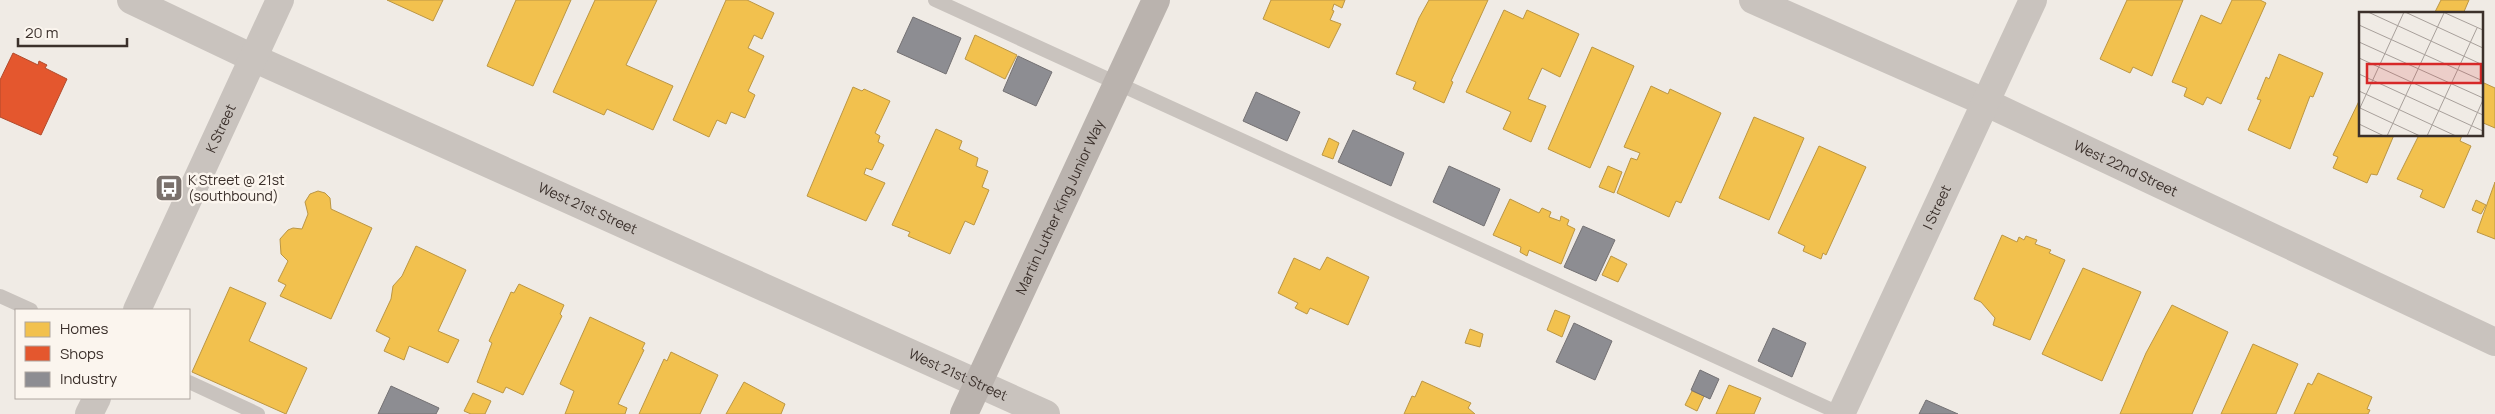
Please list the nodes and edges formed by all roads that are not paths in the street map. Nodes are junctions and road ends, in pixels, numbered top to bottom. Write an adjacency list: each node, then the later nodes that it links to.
1 (131, 0): 7 (street, West 21st Street)
2 (280, 0): 7 (street, K Street)
3 (935, 0): 8 (lane)
4 (1156, 0): 8 (main road, Martin Luther King Junior Way)
5 (1753, 0): 9 (street, West 22nd Street)
6 (2033, 0): 9 (street, I Street)
7 (253, 58): 12 (street, K Street); 15 (street, West 21st Street)
8 (1118, 84): 15 (main road, Martin Luther King Junior Way); 21 (lane)
9 (1987, 103): 13 (street, West 22nd Street); 21 (street, I Street)
10 (0, 296): 11 (lane)
11 (29, 309)
12 (137, 309)
13 (2495, 342)
14 (190, 382): 18 (lane)
15 (978, 383): 19 (main road, Martin Luther King Junior Way); 20 (street, West 21st Street)
16 (96, 399): 17 (street)
17 (89, 414)
18 (258, 414)
19 (964, 414)
20 (1046, 414)
21 (1841, 414)

